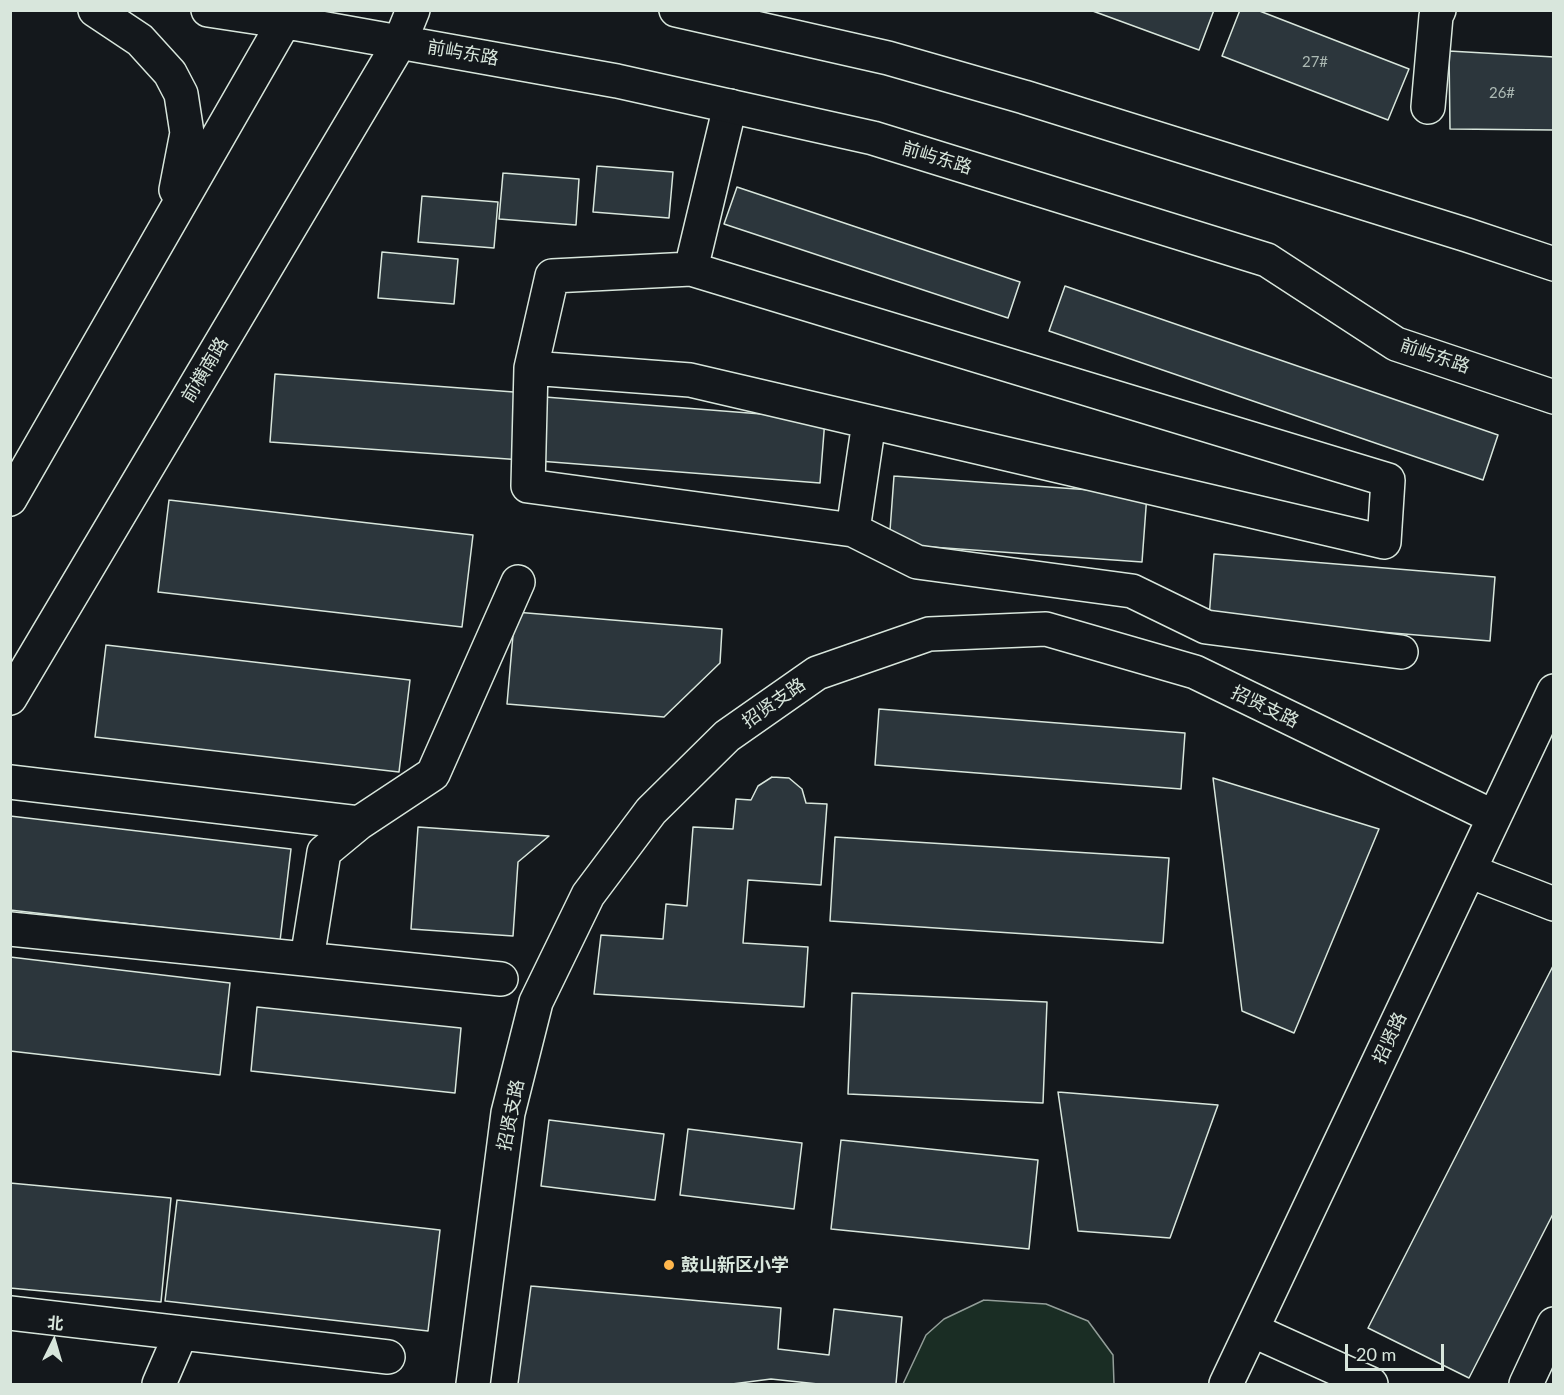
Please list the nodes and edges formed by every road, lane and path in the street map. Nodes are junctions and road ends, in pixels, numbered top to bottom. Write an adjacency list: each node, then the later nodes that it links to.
1 (95, 10): 10 (main road)
2 (208, 10): 6 (main road, 前屿东路)
3 (413, 10): 7 (main road, 前横南路)
4 (676, 10): 11 (main road)
5 (1431, 12): 9 (main road)
6 (289, 16): 7 (main road, 前屿东路); 10 (main road)
7 (400, 42): 8 (main road, 前屿东路); 23 (main road, 前横南路)
8 (730, 106): 12 (main road); 14 (main road, 前屿东路)
9 (1428, 107)
10 (165, 226): 16 (main road)
11 (1554, 264)
12 (691, 269): 13 (main road); 15 (main road)
13 (531, 368): 15 (main road); 17 (main road)
14 (1554, 397)
15 (869, 422): 17 (main road)
16 (10, 499)
17 (853, 530): 19 (main road)
18 (518, 582): 26 (main road)
19 (1206, 627): 20 (main road); 21 (main road)
20 (1401, 652)
21 (1195, 672): 25 (main road, 招贤支路); 38 (main road, 招贤支路)
22 (1554, 691): 25 (main road, 招贤路)
23 (10, 698)
24 (10, 782): 26 (main road)
25 (1494, 816): 27 (main road, 招贤路)
26 (359, 822): 30 (main road)
27 (1469, 871): 28 (main road); 34 (main road, 招贤路)
28 (1554, 904)
29 (10, 929): 30 (main road)
30 (307, 959): 31 (main road)
31 (501, 979)
32 (10, 1313): 35 (main road)
33 (1554, 1324): 41 (main road)
34 (1252, 1330): 39 (main road, 招贤路); 40 (main road)
35 (181, 1333): 36 (main road); 37 (main road)
36 (388, 1357)
37 (159, 1384)
38 (473, 1384)
39 (1226, 1384)
40 (1371, 1384)
41 (1526, 1384)

